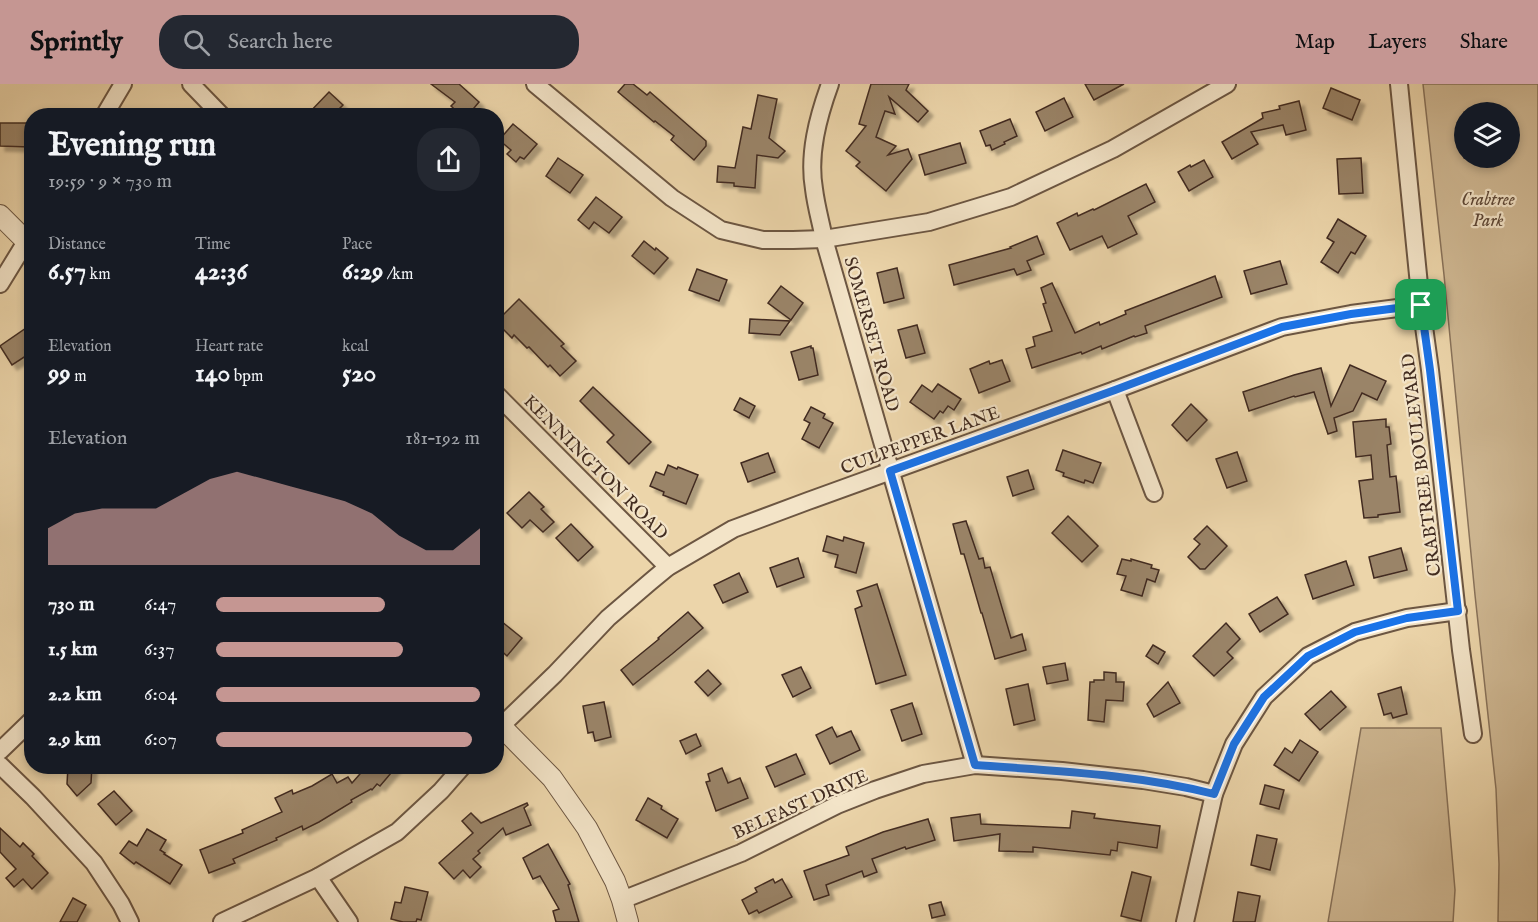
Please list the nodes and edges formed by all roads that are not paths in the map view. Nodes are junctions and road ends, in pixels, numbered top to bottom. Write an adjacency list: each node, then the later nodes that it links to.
1 (123, 84): 7 (street)
2 (191, 84): 8 (street)
3 (535, 84): 11 (street)
4 (830, 84): 11 (street, SOMERSET ROAD)
5 (1227, 84): 11 (street)
6 (1399, 84): 14 (street, CRABTREE BOULEVARD)
7 (109, 108)
8 (214, 108)
9 (0, 214): 10 (street)
10 (24, 235)
11 (824, 239): 17 (street, SOMERSET ROAD)
12 (24, 249): 13 (street)
13 (0, 284)
14 (1421, 305): 15 (street, CULPEPPER LANE); 20 (street, CRABTREE BOULEVARD)
15 (1115, 390): 17 (street, CULPEPPER LANE); 18 (street)
16 (504, 402): 19 (street, KENNINGTON ROAD)
17 (890, 471): 19 (street, CULPEPPER LANE); 27 (street, SOMERSET ROAD)
18 (1154, 493)
19 (668, 567): 21 (street, CULPEPPER LANE)
20 (1458, 611): 24 (street, CRABTREE BOULEVARD); 29 (street)
21 (504, 721)
22 (24, 728): 25 (street)
23 (504, 732): 31 (street)
24 (1473, 734)
25 (0, 751)
26 (0, 765): 32 (street)
27 (975, 765): 29 (street, BELFAST DRIVE); 31 (street, BELFAST DRIVE)
28 (456, 774): 30 (street)
29 (1214, 794): 36 (street)
30 (318, 877): 33 (street); 34 (street)
31 (622, 900): 35 (street)
32 (130, 922)
33 (222, 922)
34 (349, 922)
35 (628, 922)
36 (1185, 922)

